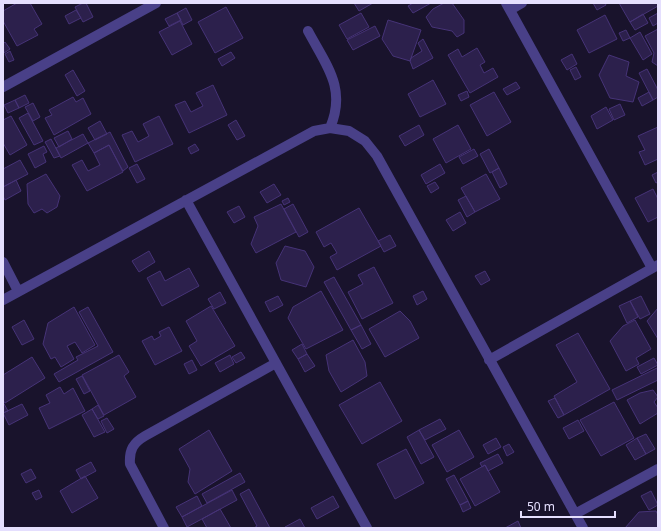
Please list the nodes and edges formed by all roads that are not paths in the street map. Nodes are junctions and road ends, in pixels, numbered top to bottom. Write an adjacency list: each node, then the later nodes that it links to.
1 (156, 3): 5 (street)
2 (522, 3): 3 (street)
3 (508, 6): 9 (street)
4 (308, 31): 6 (street)
5 (3, 88)
6 (330, 128): 7 (street); 12 (street)
7 (186, 200): 10 (street); 13 (street)
8 (3, 262): 10 (street)
9 (655, 266): 12 (street)
10 (18, 292): 11 (street)
11 (3, 300)
12 (489, 360): 15 (street)
13 (276, 363): 16 (street); 17 (street)
14 (658, 469): 15 (street)
15 (576, 514): 18 (street)
16 (164, 528)
17 (367, 528)
18 (583, 528)

